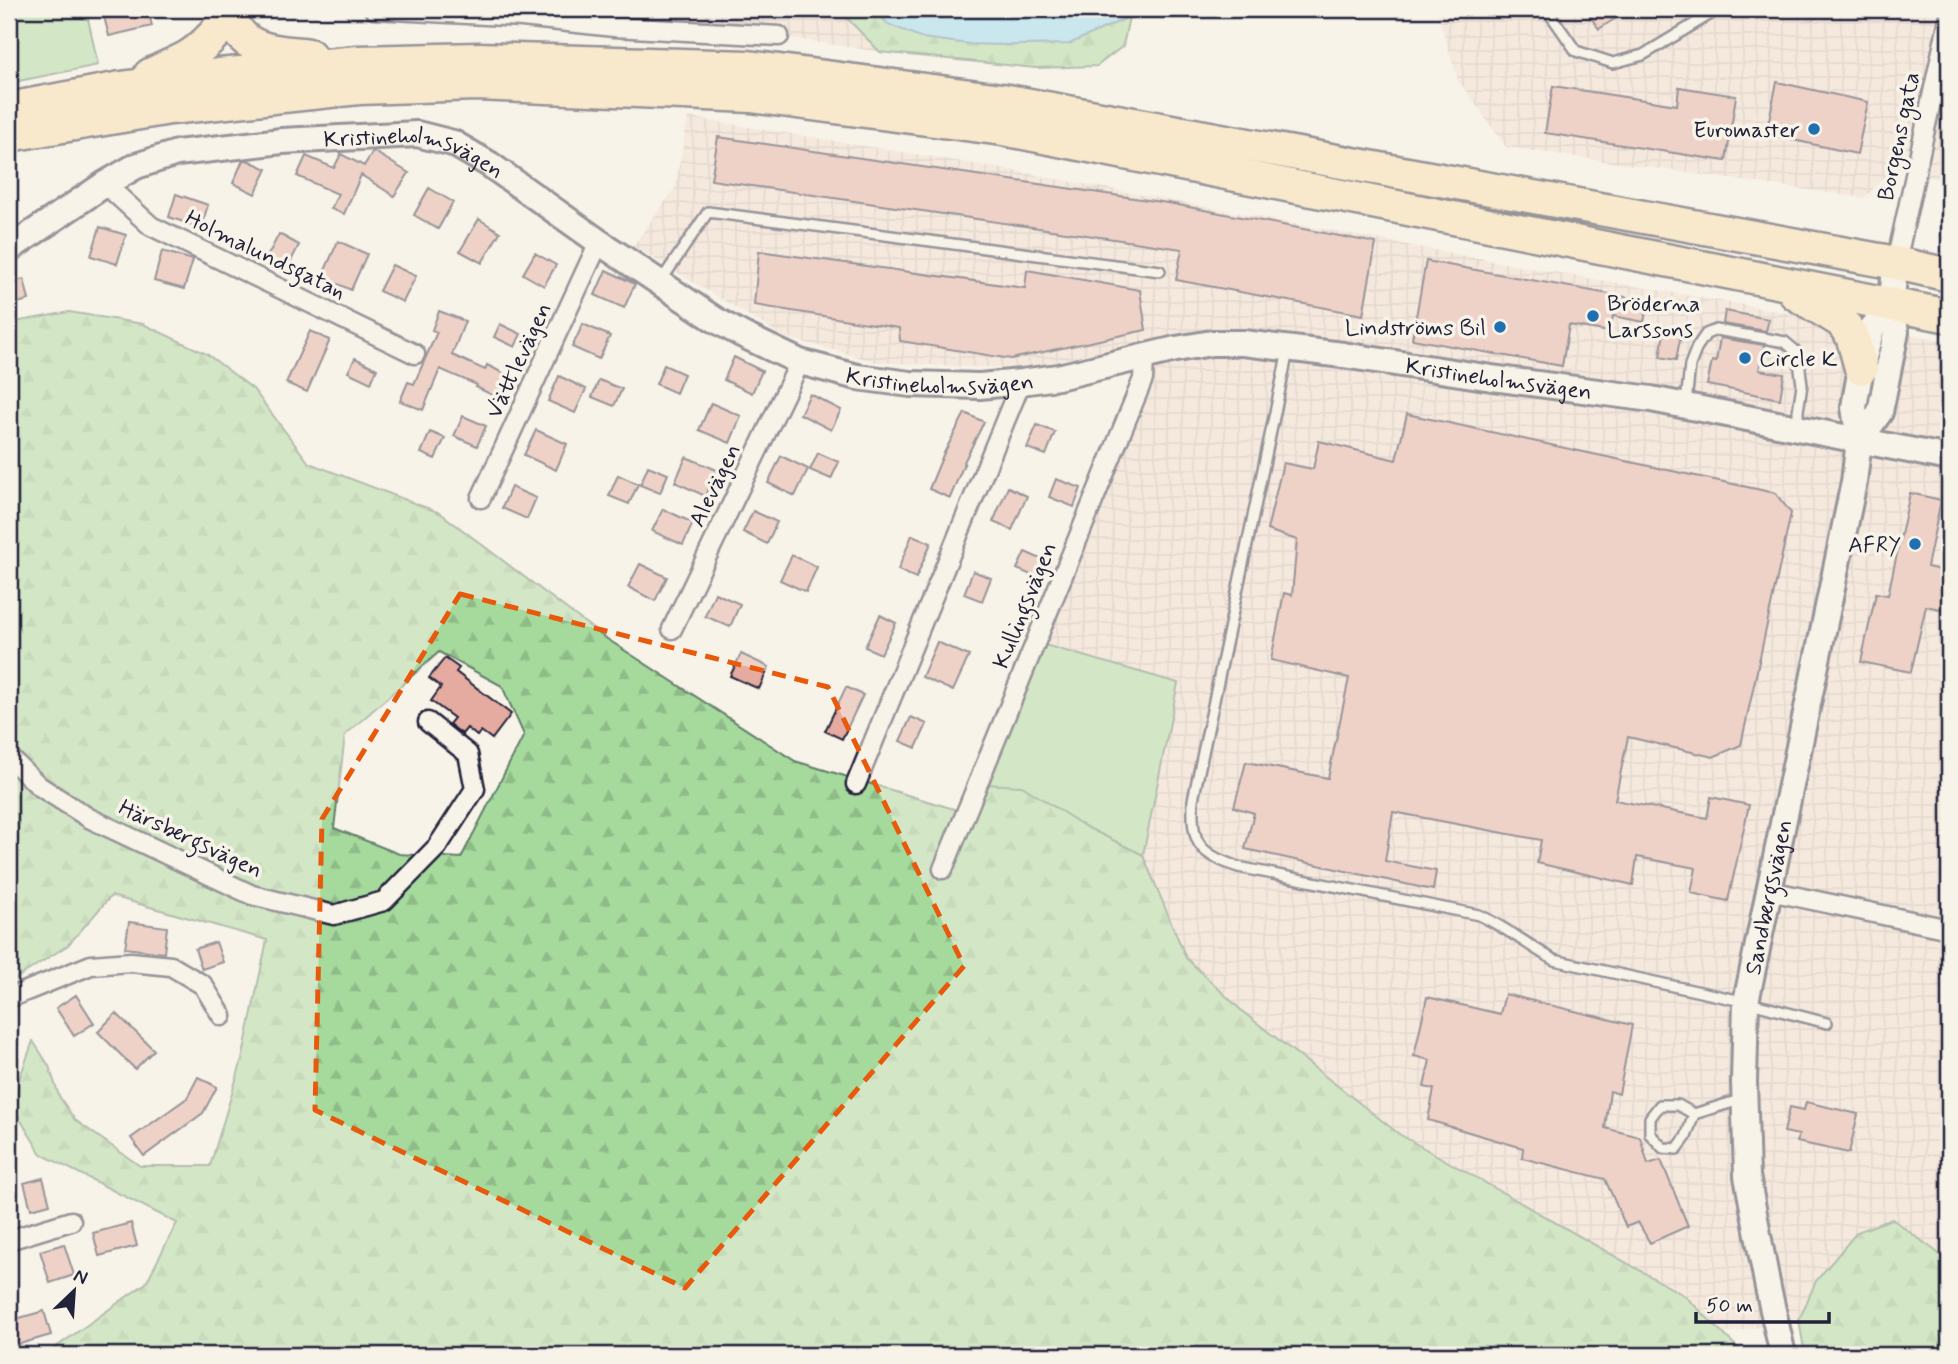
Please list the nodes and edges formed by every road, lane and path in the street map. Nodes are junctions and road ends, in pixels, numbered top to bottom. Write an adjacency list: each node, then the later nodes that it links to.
1 (374, 9): 6 (street)
2 (1719, 9): 3 (lane)
3 (1548, 11)
4 (229, 13): 7 (highway); 8 (highway)
5 (1949, 19): 14 (street, Borgens gata)
6 (779, 36)
7 (358, 62): 8 (highway); 14 (highway)
8 (121, 88): 9 (highway)
9 (9, 109)
10 (9, 135): 17 (highway)
11 (105, 184): 12 (street, Kristineholmsvägen); 13 (street, Kristineholmsvägen); 22 (street, Holmalundsgatan)
12 (599, 242): 18 (street, Kristineholmsvägen); 31 (street, Vättlevägen)
13 (9, 249)
14 (1896, 263): 16 (highway); 19 (street, Sandbergsvägen)
15 (1160, 271): 18 (lane)
16 (1949, 275)
17 (1777, 281): 19 (highway); 25 (highway)
18 (660, 282): 24 (street, Kristineholmsvägen)
19 (1891, 304): 20 (highway); 25 (street, Sandbergsvägen); 29 (street, Sandbergsvägen)
20 (1949, 316)
21 (1289, 348): 23 (street, Kristineholmsvägen); 27 (street, Kristineholmsvägen); 40 (lane)
22 (415, 354)
23 (1144, 357): 26 (street, Kristineholmsvägen); 36 (street, Kullingsvägen)
24 (800, 362): 26 (street, Kristineholmsvägen); 32 (street, Alevägen)
25 (1861, 368): 29 (street, Sandbergsvägen)
26 (1021, 382): 35 (street)
27 (1686, 405): 28 (street, Kristineholmsvägen); 28 (lane)
28 (1798, 428): 29 (street, Kristineholmsvägen)
29 (1859, 441): 30 (street, Kristineholmsvägen); 37 (street, Sandbergsvägen)
30 (1949, 458)
31 (481, 498)
32 (672, 629)
33 (428, 722): 34 (street, Härsbergsvägen)
34 (9, 757)
35 (856, 784)
36 (943, 869)
37 (1770, 891): 38 (street); 40 (street, Sandbergsvägen)
38 (1949, 929)
39 (9, 998): 41 (street)
40 (1746, 1002): 42 (lane); 43 (street, Sandbergsvägen)
41 (222, 1016)
42 (1826, 1023)
43 (1744, 1099): 44 (lane); 47 (street, Sandbergsvägen)
44 (1694, 1114): 44 (lane)
45 (71, 1221): 46 (street)
46 (9, 1240)
47 (1783, 1355)

